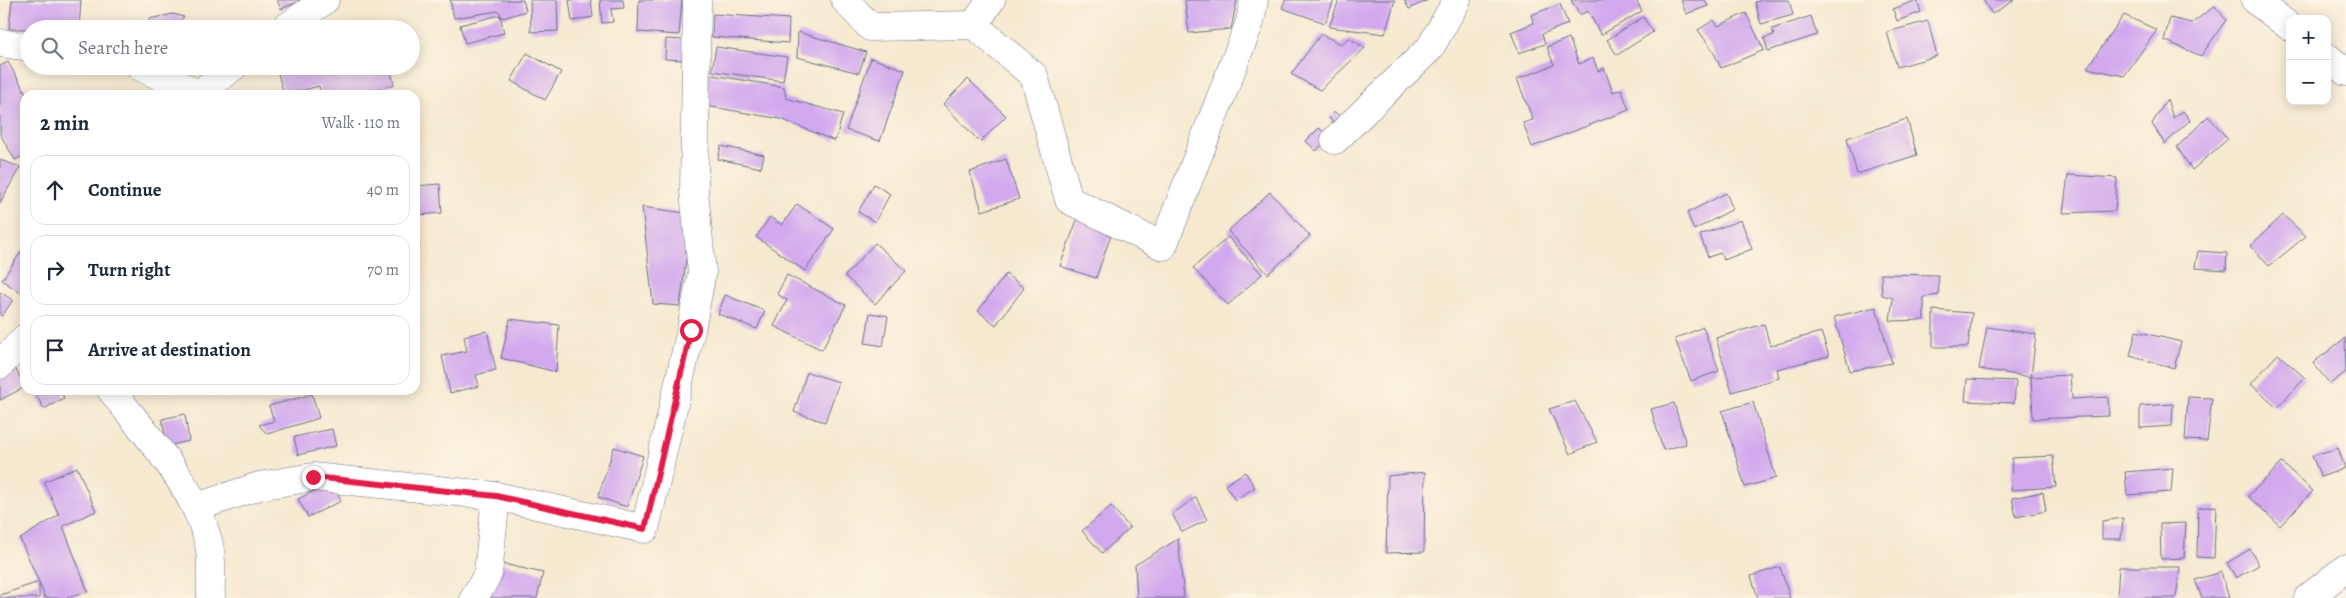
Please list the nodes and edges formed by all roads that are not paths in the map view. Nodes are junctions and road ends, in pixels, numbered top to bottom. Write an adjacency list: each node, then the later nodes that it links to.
1 (325, 0): 8 (street)
2 (697, 0): 23 (street)
3 (845, 0): 10 (street)
4 (991, 0): 10 (street)
5 (1254, 0): 10 (street)
6 (1457, 0): 19 (street)
7 (2255, 0): 9 (street)
8 (297, 20)
9 (2286, 24)
10 (974, 25)
11 (0, 43): 12 (street)
12 (20, 46)
13 (2331, 60): 14 (street)
14 (2346, 72)
15 (157, 75): 17 (street)
16 (223, 75): 18 (street)
17 (188, 90)
18 (204, 90)
19 (1335, 140)
20 (20, 343): 21 (street)
21 (0, 365)
22 (115, 395): 24 (street)
23 (496, 496): 24 (street); 27 (street)
24 (197, 507): 26 (street)
25 (2346, 568): 28 (street)
26 (211, 598)
27 (474, 598)
28 (2308, 598)

